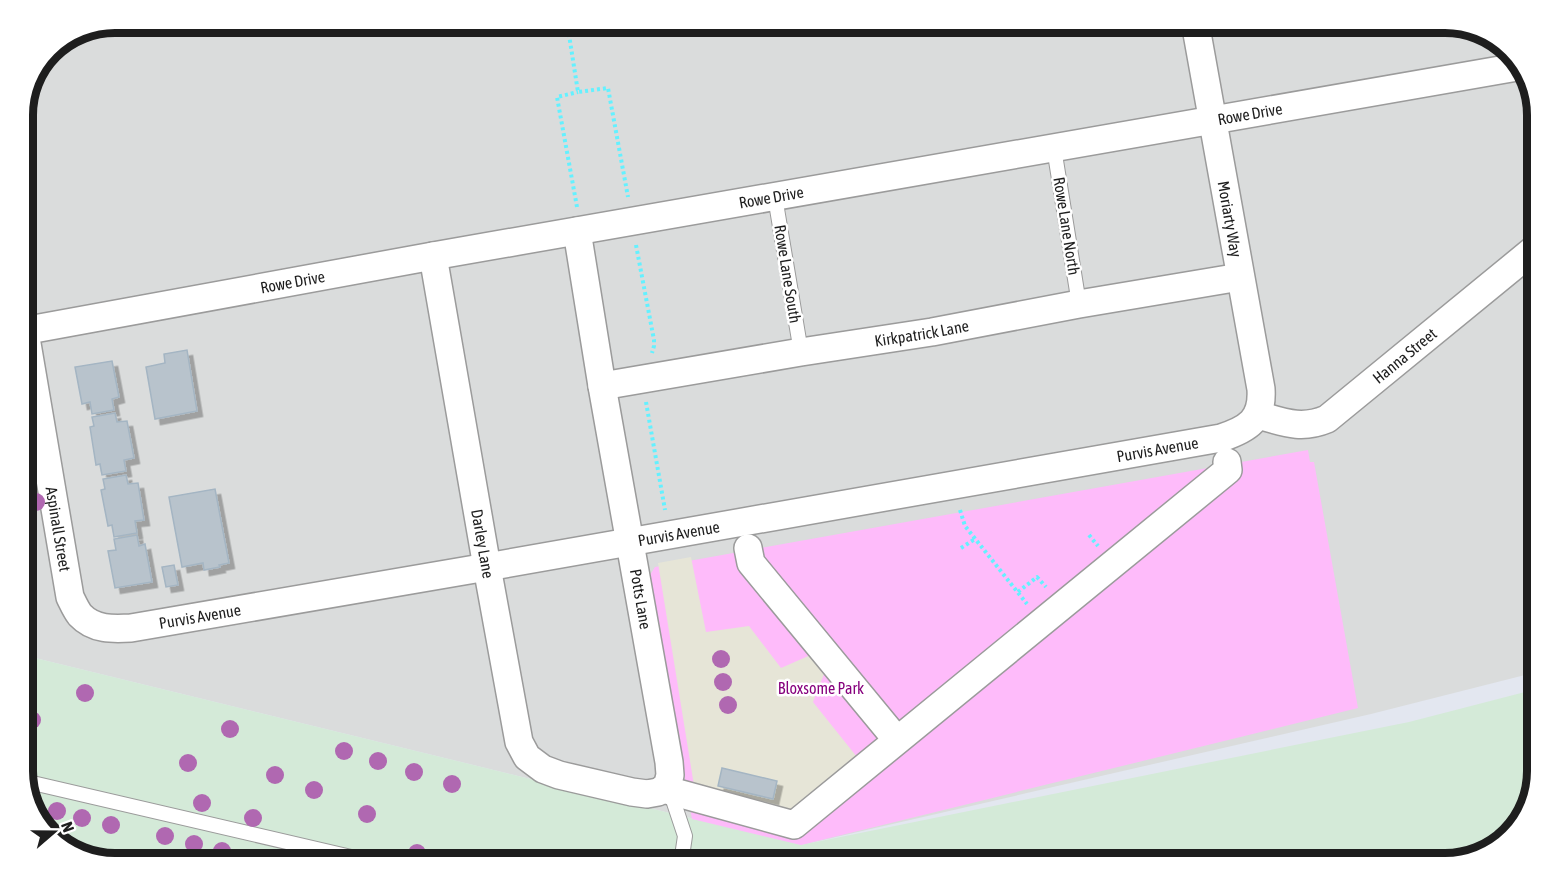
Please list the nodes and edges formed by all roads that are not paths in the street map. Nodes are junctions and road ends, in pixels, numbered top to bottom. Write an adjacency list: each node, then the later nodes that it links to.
1 (1197, 33): 3 (street, Moriarty Way)
2 (1512, 68): 3 (street, Rowe Drive)
3 (1212, 121): 4 (street, Rowe Drive); 9 (street, Moriarty Way)
4 (1054, 148): 5 (street, Rowe Drive); 10 (lane, Rowe Lane North)
5 (775, 196): 6 (street, Rowe Drive); 12 (lane, Rowe Lane South)
6 (577, 231): 8 (street, Rowe Drive); 14 (street, Potts Lane)
7 (1527, 255): 15 (street, Hanna Street)
8 (433, 256): 11 (street, Rowe Drive); 19 (street, Darley Lane)
9 (1240, 277): 10 (street, Kirkpatrick Lane); 15 (street, Moriarty Way)
10 (1080, 304): 12 (street, Kirkpatrick Lane)
11 (33, 325)
12 (801, 352): 14 (street, Kirkpatrick Lane)
13 (33, 384): 20 (street, Aspinall Street)
14 (602, 386): 17 (street, Potts Lane)
15 (1257, 415): 17 (street, Purvis Avenue)
16 (1227, 462): 21 (street)
17 (631, 542): 19 (street, Purvis Avenue); 23 (street, Potts Lane)
18 (748, 548): 21 (street)
19 (487, 567): 20 (street, Purvis Avenue); 23 (street, Darley Lane)
20 (93, 624)
21 (897, 741): 23 (street)
22 (35, 784): 24 (lane)
23 (663, 789): 25 (lane)
24 (330, 853)
25 (683, 853)

